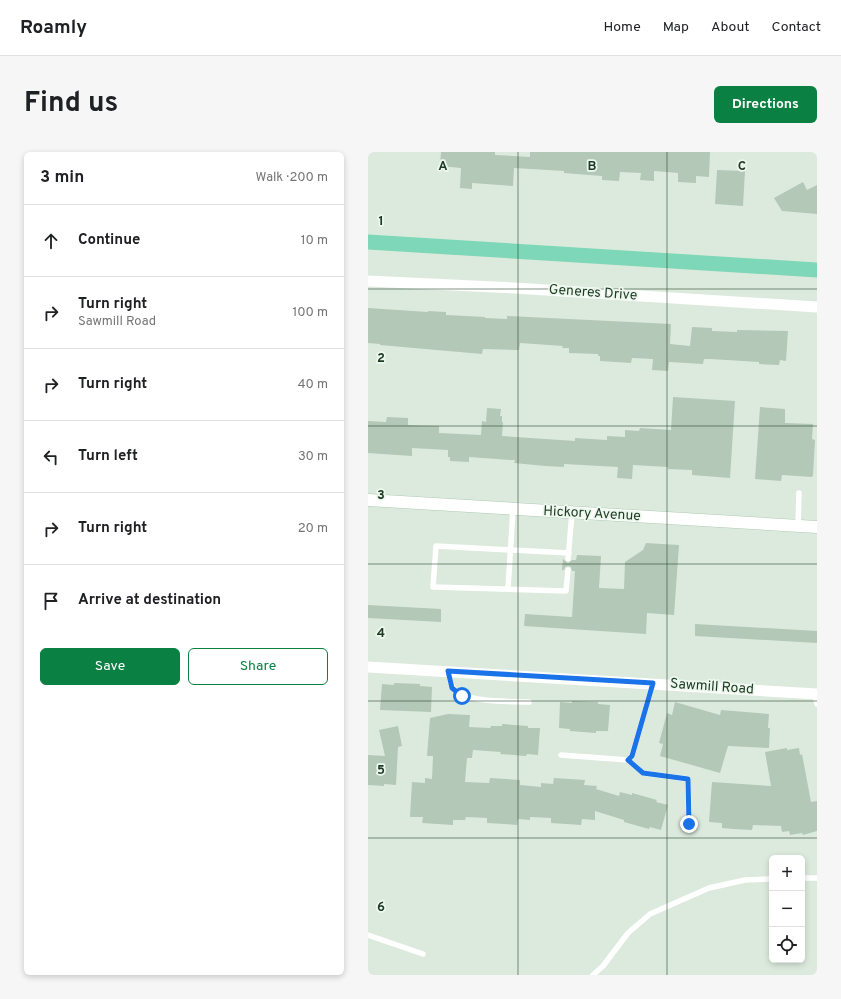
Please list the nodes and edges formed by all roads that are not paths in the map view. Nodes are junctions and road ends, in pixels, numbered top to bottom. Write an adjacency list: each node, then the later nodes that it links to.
1 (368, 281): 2 (street, Generes Drive)
2 (817, 307)
3 (799, 493): 7 (lane)
4 (368, 500): 5 (street, Hickory Avenue)
5 (513, 509): 6 (street, Hickory Avenue); 9 (lane)
6 (572, 513): 7 (street, Hickory Avenue); 9 (lane)
7 (798, 526): 8 (street, Hickory Avenue)
8 (817, 527)
9 (510, 550): 11 (lane); 11 (lane)
10 (568, 570): 11 (lane)
11 (508, 589)
12 (368, 667): 13 (street, Sawmill Road)
13 (448, 671): 14 (street, Sawmill Road); 16 (lane)
14 (653, 683): 15 (street, Sawmill Road); 18 (lane)
15 (816, 698)
16 (529, 702)
17 (561, 755): 18 (lane)
18 (628, 760): 19 (lane)
19 (689, 824)
20 (805, 878): 21 (lane)
21 (817, 878)
22 (769, 879): 25 (lane)
23 (368, 935): 24 (lane)
24 (423, 954)
25 (593, 975)

